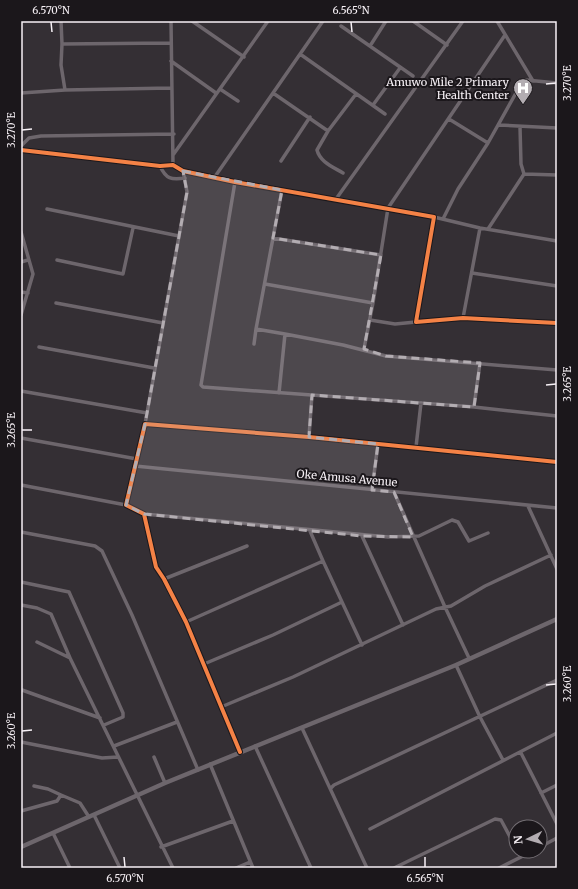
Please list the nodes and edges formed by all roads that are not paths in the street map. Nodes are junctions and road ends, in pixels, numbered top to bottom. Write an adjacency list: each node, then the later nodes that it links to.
1 (61, 21): 13 (street)
2 (171, 21): 12 (street)
3 (192, 21): 17 (street)
4 (268, 21): 17 (street)
5 (322, 21): 16 (street)
6 (386, 21): 15 (street)
7 (413, 21): 14 (street)
8 (463, 21): 14 (street)
9 (497, 21): 11 (street)
10 (341, 26): 15 (street)
11 (505, 35): 21 (street); 34 (street)
12 (171, 43): 13 (street); 18 (street)
13 (62, 44): 25 (street)
14 (447, 45): 55 (street)
15 (370, 46): 19 (street)
16 (300, 54): 28 (street); 29 (street)
17 (244, 57): 24 (street)
18 (171, 61): 23 (street); 27 (street)
19 (400, 68): 20 (street); 31 (street)
20 (413, 76)
21 (533, 81): 22 (street); 35 (street)
22 (557, 83)
23 (171, 88): 25 (street); 39 (street)
24 (220, 89): 27 (street); 30 (street)
25 (65, 90): 26 (street)
26 (21, 93)
27 (216, 93): 43 (street)
28 (273, 94): 33 (street); 52 (street)
29 (356, 94): 31 (street); 38 (street)
30 (238, 101)
31 (373, 105): 32 (street)
32 (385, 114)
33 (310, 117): 38 (street); 44 (street)
34 (449, 119): 40 (street); 56 (street)
35 (499, 125): 36 (street); 40 (street)
36 (520, 127): 37 (street); 49 (street)
37 (557, 128)
38 (328, 131): 48 (street)
39 (174, 134): 41 (street); 43 (street)
40 (488, 143): 59 (street)
41 (21, 146)
42 (21, 150): 46 (street)
43 (173, 155): 45 (street)
44 (281, 161)
45 (173, 165): 46 (street); 47 (street)
46 (160, 166): 51 (street)
47 (183, 171): 51 (street); 52 (street)
48 (343, 173)
49 (524, 174): 50 (street); 62 (street)
50 (557, 175)
51 (185, 178): 64 (street)
52 (214, 178): 53 (street)
53 (235, 182): 54 (street); 93 (street)
54 (282, 190): 55 (street); 65 (street)
55 (336, 199): 56 (street)
56 (388, 208): 58 (street); 67 (street)
57 (47, 209): 60 (street)
58 (434, 218): 59 (street); 81 (street)
59 (443, 220): 61 (street)
60 (133, 228): 64 (street); 69 (street)
61 (480, 228): 62 (street); 71 (street)
62 (488, 229): 66 (street)
63 (21, 232): 68 (street)
64 (179, 236): 82 (street)
65 (273, 238): 67 (street); 72 (street)
66 (557, 241)
67 (381, 255): 77 (street)
68 (28, 260): 70 (street); 75 (street)
69 (57, 260)
70 (21, 262)
71 (472, 273): 73 (street); 79 (street)
72 (265, 284): 77 (street); 84 (street)
73 (557, 286)
74 (21, 292): 75 (street)
75 (28, 293): 78 (street)
76 (56, 303): 82 (street)
77 (373, 303): 80 (street)
78 (21, 314)
79 (463, 318): 81 (street); 83 (street)
80 (370, 320): 81 (street); 88 (street)
81 (416, 322)
82 (163, 323): 90 (street)
83 (557, 323)
84 (256, 329): 85 (street); 86 (street)
85 (285, 334): 88 (street); 93 (street)
86 (254, 344)
87 (39, 347): 90 (street)
88 (364, 349): 89 (street)
89 (480, 363): 91 (street); 96 (street)
90 (154, 368): 97 (street)
91 (557, 370)
92 (21, 391): 97 (street)
93 (279, 393): 94 (street)
94 (312, 395): 95 (street); 100 (street)
95 (421, 403): 96 (street); 103 (street)
96 (474, 407): 98 (street)
97 (147, 413): 99 (street)
98 (557, 416)
99 (145, 424): 100 (street); 104 (street)
100 (309, 437): 102 (street)
101 (21, 438): 104 (street)
102 (378, 444): 103 (street); 108 (street)
103 (416, 447): 105 (street)
104 (137, 459): 106 (street)
105 (557, 462)
106 (135, 466): 108 (street, Oke Amusa Avenue); 110 (street)
107 (21, 485): 110 (street)
108 (372, 490): 109 (street, Oke Amusa Avenue)
109 (394, 492): 111 (street, Oke Amusa Avenue); 118 (street)
110 (126, 505): 113 (street)
111 (528, 506): 112 (street, Oke Amusa Avenue); 120 (street)
112 (557, 508)
113 (144, 514): 114 (street); 124 (street)
114 (310, 531): 117 (street); 121 (street)
115 (21, 532): 143 (street)
116 (488, 532): 118 (street)
117 (362, 536): 118 (street); 131 (street)
118 (414, 537): 128 (street)
119 (247, 546): 124 (street)
120 (550, 556): 122 (street); 128 (street)
121 (323, 561): 126 (street); 130 (street)
122 (555, 561): 123 (street)
123 (557, 569)
124 (164, 579): 130 (street)
125 (21, 582): 144 (street)
126 (342, 602): 133 (street); 136 (street)
127 (21, 605): 134 (street)
128 (445, 607): 131 (street); 135 (street)
129 (557, 619): 135 (street)
130 (186, 622): 136 (street)
131 (403, 625): 133 (street)
132 (37, 642): 134 (street)
133 (362, 645): 140 (street)
134 (70, 658): 142 (street)
135 (469, 658): 137 (street)
136 (204, 664): 140 (street)
137 (456, 665): 141 (street); 145 (street)
138 (557, 680): 141 (street)
139 (22, 690): 142 (street)
140 (221, 708): 150 (street)
141 (480, 717): 154 (street); 160 (street)
142 (100, 718): 144 (street)
143 (177, 722): 148 (street); 156 (street)
144 (104, 725): 148 (street)
145 (302, 728): 149 (street); 160 (street)
146 (557, 734): 151 (street)
147 (21, 742): 153 (street)
148 (114, 746): 153 (street)
149 (255, 746): 150 (street); 182 (street)
150 (240, 752): 155 (street)
151 (521, 753): 154 (street); 161 (street)
152 (154, 757): 157 (street)
153 (118, 758): 163 (street)
154 (503, 760): 168 (street)
155 (210, 764): 156 (street); 166 (street)
156 (198, 770): 157 (street)
157 (165, 783): 163 (street)
158 (557, 785): 161 (street)
159 (34, 786): 162 (street)
160 (331, 788): 183 (street)
161 (542, 793): 167 (street)
162 (61, 795): 164 (street); 165 (street)
163 (136, 795): 165 (street); 173 (street)
164 (21, 811)
165 (92, 816): 169 (street); 178 (street)
166 (233, 821): 173 (street); 176 (street)
167 (557, 824)
168 (370, 829)
169 (54, 833): 174 (street); 177 (street)
170 (508, 833): 184 (street)
171 (557, 838): 172 (street)
172 (548, 843)
173 (162, 847): 179 (street)
174 (21, 848)
175 (517, 859): 185 (street)
176 (250, 862): 180 (street); 181 (street)
177 (70, 868)
178 (120, 868)
179 (173, 868)
180 (236, 868)
181 (253, 868)
182 (311, 868)
183 (367, 868)
184 (394, 868)
185 (500, 868)

